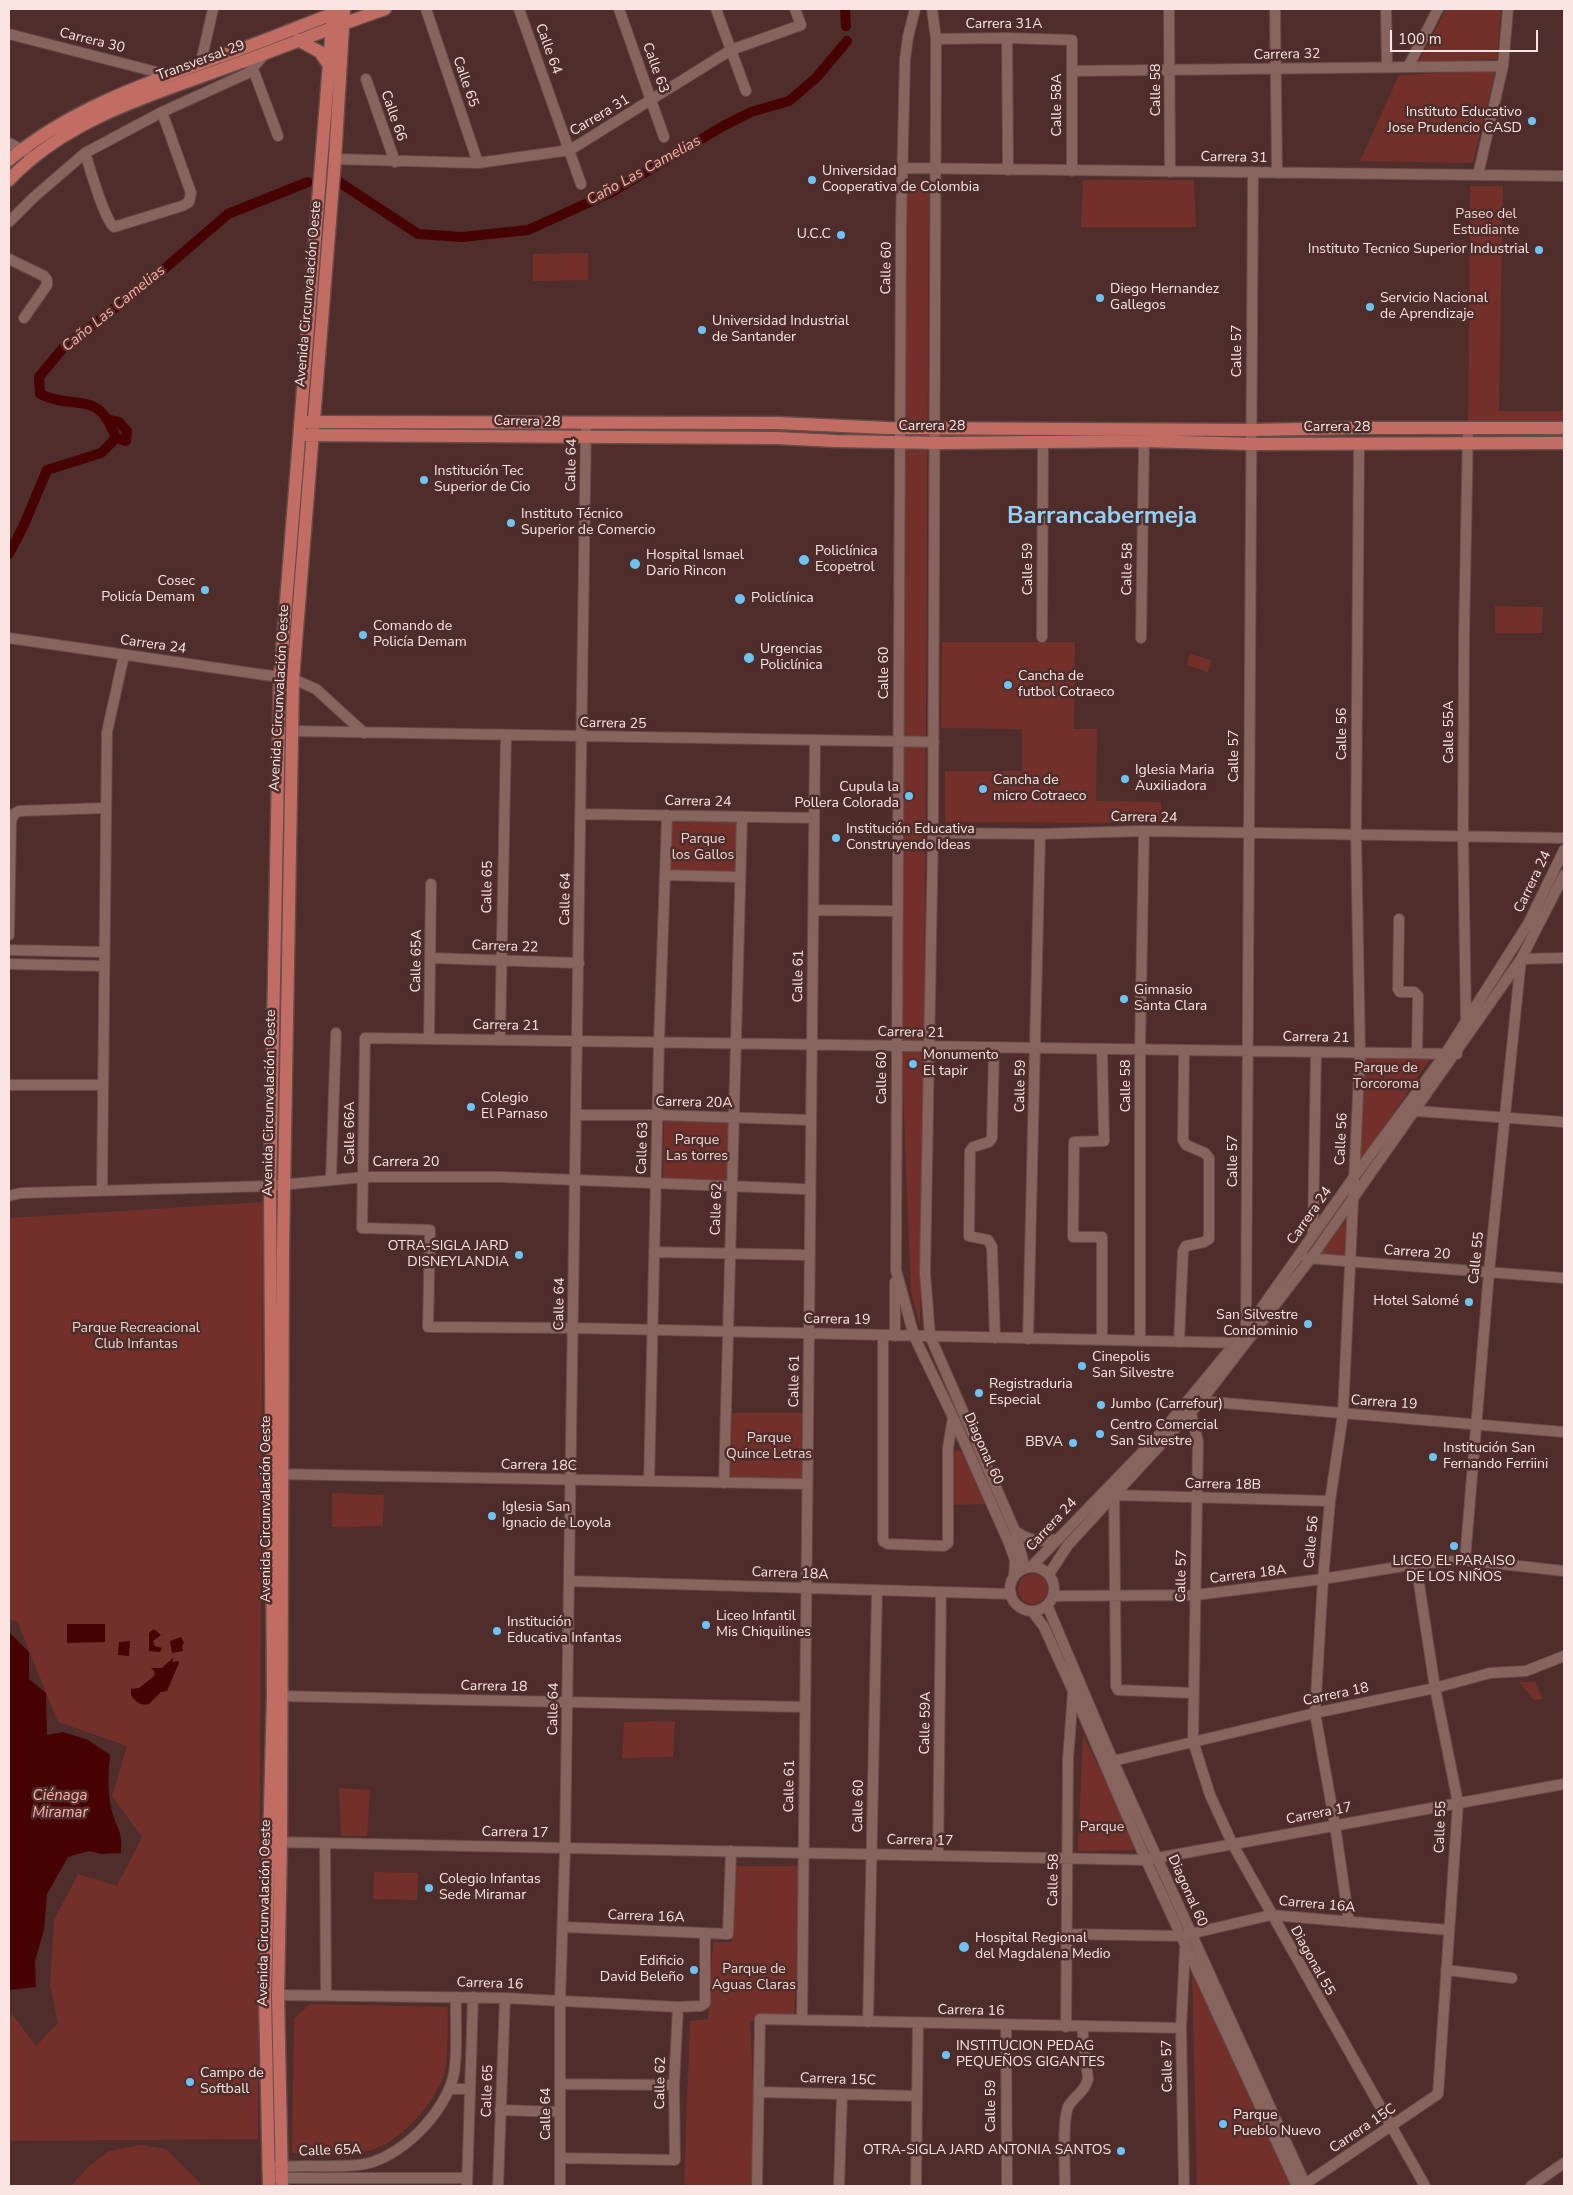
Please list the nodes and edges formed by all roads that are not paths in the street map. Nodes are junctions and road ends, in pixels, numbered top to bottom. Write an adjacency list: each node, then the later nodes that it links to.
1 (213, 9): 23 (street)
2 (385, 9): 15 (main road, Transversal 29)
3 (426, 9): 47 (street, Calle 65)
4 (519, 9): 41 (street, Calle 64)
5 (619, 9): 35 (street, Calle 63)
6 (716, 9): 21 (street)
7 (794, 9): 21 (street, Carrera 31)
8 (915, 9): 48 (street, Calle 60)
9 (932, 9): 18 (street)
10 (1169, 9): 30 (street, Calle 58)
11 (1275, 9): 27 (street)
12 (1386, 9): 28 (street)
13 (1438, 9): 26 (street)
14 (1508, 9): 25 (street)
15 (338, 15): 19 (main road, Transversal 29); 23 (main road, Transversal 29); 24 (main road, Avenida Circunvalación Oeste); 44 (main road, Avenida Circunvalación Oeste)
16 (9, 34): 32 (street, Carrera 30)
17 (1008, 38): 18 (street, Carrera 31A); 20 (street, Carrera 31A); 50 (street)
18 (936, 39): 49 (street)
19 (298, 40): 22 (main road, Transversal 29); 24 (main road)
20 (1072, 40): 31 (street, Calle 58A)
21 (731, 50): 34 (street); 35 (street, Carrera 31)
22 (267, 53): 29 (street); 43 (main road, Transversal 29)
23 (201, 62): 32 (main road, Transversal 29)
24 (328, 64): 64 (main road, Avenida Circunvalación Oeste)
25 (1503, 66): 26 (street, Carrera 32); 55 (street)
26 (1408, 67): 28 (street, Carrera 32)
27 (1277, 68): 28 (street, Carrera 32); 30 (street, Carrera 32); 54 (street)
28 (1387, 68)
29 (253, 69): 36 (street); 37 (street)
30 (1171, 70): 31 (street, Carrera 32); 52 (street, Calle 58)
31 (1072, 71): 51 (street, Calle 58A)
32 (168, 75): 40 (main road, Transversal 29)
33 (366, 79): 46 (street, Calle 66)
34 (746, 91)
35 (652, 101): 38 (street, Calle 63); 41 (street, Carrera 31)
36 (162, 112): 42 (street); 42 (street)
37 (278, 136)
38 (664, 137)
39 (9, 143): 40 (street)
40 (22, 149): 43 (street); 45 (main road, Transversal 29)
41 (570, 150): 47 (street, Carrera 31); 58 (street, Calle 64)
42 (85, 153): 59 (street)
43 (34, 157): 57 (main road, Transversal 29)
44 (335, 159): 46 (street, Carrera 31); 64 (main road, Avenida Circunvalación Oeste)
45 (9, 160)
46 (395, 162): 47 (street, Carrera 31)
47 (478, 163)
48 (902, 168): 49 (street, Carrera 31); 65 (street, Calle 60)
49 (935, 169): 50 (street, Carrera 31); 63 (street)
50 (1008, 170): 51 (street, Carrera 31)
51 (1072, 171): 52 (street, Carrera 31)
52 (1170, 172): 53 (street, Carrera 31)
53 (1253, 172): 54 (street, Carrera 31); 68 (street, Calle 57)
54 (1277, 172): 55 (street, Carrera 31)
55 (1478, 175): 56 (street, Carrera 31)
56 (1564, 176)
57 (9, 180)
58 (581, 184)
59 (9, 222)
60 (9, 259): 61 (street)
61 (24, 318)
62 (586, 423): 64 (main road, Carrera 28); 65 (main road, Carrera 28); 69 (street, Calle 64)
63 (933, 427): 65 (main road, Carrera 28); 68 (main road, Carrera 28); 73 (street)
64 (307, 428): 69 (main road, Carrera 28); 82 (main road, Avenida Circunvalación Oeste)
65 (898, 428): 72 (street, Calle 60)
66 (1468, 428): 67 (main road, Carrera 28); 68 (main road, Carrera 28); 75 (street, Calle 55A)
67 (1564, 428)
68 (1252, 430): 77 (street, Calle 57)
69 (587, 438): 72 (main road, Carrera 28); 86 (street, Calle 64)
70 (1043, 441): 71 (main road, Carrera 28); 73 (main road, Carrera 28); 78 (street, Calle 59)
71 (1144, 441): 77 (main road, Carrera 28); 80 (street, Calle 58)
72 (898, 442): 73 (main road, Carrera 28); 88 (street, Calle 60)
73 (934, 442): 89 (street)
74 (1358, 443): 75 (main road, Carrera 28); 77 (main road, Carrera 28); 99 (street, Calle 56)
75 (1467, 443): 76 (main road, Carrera 28); 100 (street, Calle 55A)
76 (1564, 443)
77 (1252, 444): 98 (street, Calle 57)
78 (1042, 637)
79 (9, 638): 81 (street, Carrera 24)
80 (1141, 638)
81 (124, 655): 82 (street, Carrera 24); 90 (street)
82 (286, 678): 83 (main road, Avenida Circunvalación Oeste); 84 (street, Carrera 24); 158 (main road, Avenida Circunvalación Oeste)
83 (292, 731): 84 (street, Carrera 25); 157 (main road, Avenida Circunvalación Oeste)
84 (364, 733): 85 (street, Carrera 25)
85 (506, 735): 86 (street, Carrera 25); 116 (street, Calle 65)
86 (582, 737): 87 (street, Carrera 25); 91 (street, Calle 64)
87 (815, 741): 88 (street, Carrera 25); 94 (street, Calle 61)
88 (898, 742): 89 (street, Carrera 25); 108 (street, Calle 60)
89 (934, 742): 96 (street)
90 (105, 808): 110 (street); 112 (street)
91 (581, 814): 92 (street, Carrera 24); 117 (street, Calle 64)
92 (667, 816): 93 (street, Carrera 24); 103 (street, Calle 63)
93 (742, 817): 94 (street, Carrera 24); 105 (street, Calle 62)
94 (814, 818): 107 (street, Calle 61)
95 (1144, 831): 97 (street, Carrera 24); 98 (street, Carrera 24); 135 (street, Calle 58)
96 (933, 832): 97 (street, Carrera 24); 131 (street)
97 (1040, 834): 133 (street, Calle 59)
98 (1249, 834): 99 (street, Carrera 24); 137 (street, Calle 57)
99 (1356, 834): 100 (street, Carrera 24); 139 (street, Calle 56)
100 (1463, 835): 101 (street, Carrera 24); 120 (street, Calle 55A)
101 (1564, 838)
102 (1564, 850): 120 (street, Carrera 24)
103 (666, 875): 105 (street); 127 (street, Calle 63)
104 (1564, 875): 115 (street, Carrera 24)
105 (740, 877): 128 (street, Calle 62)
106 (431, 884): 113 (street, Calle 65A)
107 (813, 910): 108 (street); 129 (street, Calle 61)
108 (898, 911): 130 (street, Calle 60)
109 (1399, 919): 140 (street)
110 (9, 935)
111 (9, 950): 112 (street)
112 (103, 952): 119 (street)
113 (431, 958): 116 (street, Carrera 22); 124 (street, Calle 65A)
114 (1564, 958): 115 (street)
115 (1521, 959): 122 (street, Carrera 24); 149 (street, Calle 55)
116 (500, 960): 117 (street, Carrera 22); 125 (street, Calle 65)
117 (579, 963): 126 (street, Calle 64)
118 (9, 964): 119 (street)
119 (104, 966): 144 (street)
120 (1466, 1020): 122 (street, Calle 55A); 141 (street, Carrera 24)
121 (336, 1033): 154 (street)
122 (1468, 1036): 142 (street, Carrera 24)
123 (365, 1038): 124 (street, Carrera 21); 152 (street, Calle 66A)
124 (429, 1039): 125 (street, Carrera 21)
125 (500, 1040): 126 (street, Carrera 21)
126 (578, 1041): 127 (street, Carrera 21); 146 (street, Calle 64)
127 (659, 1042): 128 (street, Carrera 21); 147 (street, Calle 63)
128 (737, 1044): 129 (street, Carrera 21); 148 (street, Calle 62)
129 (812, 1045): 130 (street, Carrera 21); 150 (street, Calle 61)
130 (897, 1046): 131 (street, Carrera 21); 171 (street, Calle 60)
131 (928, 1047): 132 (street, Carrera 21); 182 (street)
132 (994, 1048): 133 (street, Carrera 21); 183 (street)
133 (1036, 1048): 134 (street, Carrera 21); 184 (street, Calle 59)
134 (1102, 1049): 135 (street, Carrera 21); 186 (street)
135 (1140, 1050): 136 (street, Carrera 21); 187 (street, Calle 58)
136 (1184, 1050): 137 (street, Carrera 21); 188 (street)
137 (1248, 1051): 138 (street, Carrera 21); 185 (street, Calle 57)
138 (1316, 1052): 139 (street, Carrera 21); 164 (street)
139 (1360, 1053): 140 (street, Carrera 21); 153 (street, Calle 56)
140 (1416, 1053): 141 (street, Carrera 21)
141 (1446, 1054): 142 (street, Carrera 21); 153 (street, Carrera 24)
142 (1457, 1054): 145 (street, Carrera 24)
143 (9, 1085): 144 (street)
144 (103, 1085): 161 (street)
145 (1416, 1111): 149 (street); 163 (street, Carrera 24)
146 (577, 1115): 147 (street, Carrera 20A); 155 (street, Calle 64)
147 (658, 1115): 148 (street, Carrera 20A); 156 (street, Calle 63)
148 (734, 1117): 150 (street, Carrera 20A); 159 (street, Calle 62)
149 (1506, 1118): 151 (street); 172 (street, Calle 55)
150 (811, 1120): 167 (street, Calle 61)
151 (1564, 1122)
152 (364, 1177): 154 (street, Carrera 20); 155 (street, Carrera 20); 174 (street, Calle 66A)
153 (1354, 1177): 163 (street, Calle 56); 164 (street, Carrera 24)
154 (331, 1179): 157 (street, Carrera 20)
155 (575, 1181): 156 (street, Carrera 20); 175 (street, Calle 64)
156 (656, 1184): 159 (street, Carrera 20); 165 (street, Calle 63)
157 (284, 1185): 158 (street, Carrera 20); 197 (main road, Avenida Circunvalación Oeste)
158 (270, 1186): 161 (street, Carrera 20); 197 (main road, Avenida Circunvalación Oeste)
159 (732, 1187): 160 (street, Carrera 20); 166 (street, Calle 62)
160 (803, 1189)
161 (102, 1190): 162 (street, Carrera 20)
162 (9, 1196)
163 (1353, 1198): 169 (street, Carrera 24); 170 (street, Calle 56)
164 (1313, 1235): 168 (street, Carrera 24)
165 (654, 1252): 166 (street); 176 (street, Calle 63)
166 (729, 1254): 167 (street); 177 (street, Calle 62)
167 (810, 1255): 178 (street, Calle 61)
168 (1298, 1257): 169 (street, Carrera 20); 185 (street, Carrera 24)
169 (1311, 1258): 170 (street, Carrera 20); 185 (street, Carrera 24)
170 (1350, 1261): 172 (street, Carrera 20); 191 (street, Calle 56)
171 (896, 1270): 180 (street); 181 (street, Calle 60)
172 (1489, 1272): 173 (street, Carrera 20); 193 (street, Calle 55)
173 (1564, 1278)
174 (428, 1327): 175 (street, Carrera 19)
175 (573, 1328): 176 (street, Carrera 19); 198 (street, Calle 64)
176 (654, 1330): 177 (street, Carrera 19); 199 (street, Calle 63)
177 (727, 1332): 178 (street, Carrera 19); 200 (street, Calle 62)
178 (809, 1334): 179 (street, Carrera 19); 201 (street, Calle 61)
179 (884, 1335): 180 (street, Carrera 19); 195 (street)
180 (895, 1336): 181 (street, Carrera 19)
181 (914, 1336): 182 (street, Carrera 19); 192 (street, Diagonal 60)
182 (930, 1336): 183 (street, Carrera 19); 205 (street, Diagonal 60)
183 (995, 1338): 184 (street, Carrera 19)
184 (1028, 1339): 186 (street, Carrera 19)
185 (1243, 1339): 188 (street, Carrera 19); 189 (street, Carrera 24); 206 (street, Carrera 24)
186 (1102, 1340): 187 (street, Carrera 19)
187 (1140, 1341): 188 (street, Carrera 19)
188 (1179, 1342)
189 (1201, 1401): 190 (street, Carrera 24); 191 (street, Carrera 19)
190 (1191, 1413): 202 (street, Carrera 24); 203 (street, Calle 57)
191 (1343, 1414): 193 (street, Carrera 19); 204 (street, Calle 56)
192 (954, 1417): 195 (street); 196 (street, Diagonal 60)
193 (1476, 1424): 194 (street, Carrera 19); 207 (street, Calle 55)
194 (1564, 1432)
195 (948, 1448): 196 (street)
196 (967, 1448): 212 (street, Diagonal 60)
197 (277, 1474): 198 (street, Carrera 18C); 227 (main road, Avenida Circunvalación Oeste)
198 (571, 1480): 199 (street, Carrera 18C); 214 (street, Calle 64)
199 (649, 1481): 200 (street, Carrera 18C)
200 (724, 1483): 201 (street, Carrera 18C)
201 (807, 1484): 215 (street, Calle 61)
202 (1114, 1495): 203 (street, Carrera 18B); 211 (street, Carrera 24); 219 (street)
203 (1198, 1498): 204 (street, Carrera 18B); 220 (street, Calle 57)
204 (1330, 1501): 213 (street, Calle 56)
205 (1015, 1531): 206 (street); 209 (street, Diagonal 60)
206 (1057, 1539): 209 (street, Carrera 24)
207 (1465, 1560): 208 (street, Carrera 18A); 210 (street, Carrera 18A)
208 (1416, 1564): 213 (street, Carrera 18A); 224 (street, Calle 55)
209 (1029, 1567): 211 (street); 212 (street)
210 (1564, 1570)
211 (1049, 1574): 221 (street)
212 (1014, 1577): 218 (street)
213 (1323, 1579): 220 (street, Carrera 18A); 230 (street, Calle 56)
214 (570, 1581): 215 (street, Carrera 18A); 228 (street, Calle 64)
215 (806, 1588): 216 (street, Carrera 18A); 229 (street, Calle 61)
216 (877, 1590): 217 (street, Carrera 18A); 244 (street, Calle 60)
217 (941, 1592): 218 (street, Carrera 18A); 245 (street, Calle 59A)
218 (1011, 1594): 222 (street)
219 (1115, 1594): 220 (street, Carrera 18A); 221 (street, Carrera 18A); 226 (street)
220 (1196, 1595): 226 (street, Calle 57)
221 (1050, 1600): 222 (street); 234 (street, Diagonal 60)
222 (1032, 1611): 225 (street, Diagonal 60)
223 (1564, 1656): 224 (street, Carrera 18)
224 (1435, 1688): 230 (street, Carrera 18); 236 (street, Calle 55)
225 (1074, 1690): 231 (street, Diagonal 60); 232 (street, Calle 58)
226 (1193, 1694): 233 (street, Calle 57)
227 (277, 1696): 228 (street, Carrera 18); 238 (main road, Avenida Circunvalación Oeste)
228 (568, 1702): 229 (street, Carrera 18); 241 (street, Calle 64)
229 (805, 1707): 243 (street, Calle 61)
230 (1315, 1713): 233 (street, Carrera 18); 237 (street, Calle 56)
231 (1089, 1728): 232 (street); 248 (street, Diagonal 60)
232 (1070, 1733): 246 (street, Calle 58)
233 (1193, 1741): 234 (street, Carrera 18); 240 (street, Diagonal 55)
234 (1113, 1761): 247 (street, Diagonal 60)
235 (1564, 1784): 236 (street, Carrera 17)
236 (1458, 1803): 237 (street, Carrera 17); 252 (street, Calle 55)
237 (1335, 1825): 240 (street, Carrera 17); 250 (street, Calle 56)
238 (275, 1842): 239 (street, Carrera 17); 259 (main road, Avenida Circunvalación Oeste); 285 (main road, Avenida Circunvalación Oeste)
239 (325, 1843): 241 (street, Carrera 17); 258 (street)
240 (1233, 1845): 247 (street, Carrera 17); 249 (street, Diagonal 55)
241 (566, 1848): 242 (street, Carrera 17); 251 (street, Calle 64)
242 (731, 1851): 243 (street, Carrera 17); 253 (street, Carrera 16A)
243 (804, 1853): 244 (street, Carrera 17); 265 (street, Calle 61)
244 (872, 1854): 245 (street, Carrera 17); 266 (street, Calle 60)
245 (938, 1856): 246 (street, Carrera 17)
246 (1068, 1858): 248 (street, Carrera 17); 254 (street, Calle 58)
247 (1158, 1858): 248 (street, Carrera 17); 255 (street, Diagonal 60)
248 (1146, 1860): 255 (street, Diagonal 60)
249 (1271, 1914): 250 (street, Carrera 16A); 255 (street, Carrera 16A); 282 (street, Diagonal 55)
250 (1349, 1922): 252 (street, Carrera 16A)
251 (564, 1927): 253 (street, Carrera 16A); 263 (street, Calle 64)
252 (1448, 1930): 256 (street, Calle 55)
253 (705, 1933): 264 (street, Carrera 16)
254 (1067, 1934): 255 (street, Carrera 16A); 269 (street, Calle 58)
255 (1186, 1938): 271 (street, Calle 57); 296 (street, Diagonal 60)
256 (1446, 1970): 257 (street); 278 (street, Calle 55)
257 (1512, 1978)
258 (326, 1994): 259 (street, Carrera 16); 260 (street, Carrera 16)
259 (278, 1995): 286 (main road, Avenida Circunvalación Oeste)
260 (456, 1997): 261 (street, Carrera 16); 274 (street, Calle 65A)
261 (473, 1997): 262 (street, Carrera 16); 275 (street)
262 (505, 1998): 263 (street, Carrera 16); 280 (street, Calle 65)
263 (560, 2002): 264 (street, Carrera 16); 272 (street, Calle 64)
264 (678, 2007): 273 (street, Calle 62)
265 (802, 2020): 266 (street, Carrera 16); 276 (street, Carrera 16)
266 (868, 2022): 267 (street, Carrera 16)
267 (918, 2024): 268 (street, Carrera 16); 279 (street)
268 (1006, 2026): 269 (street, Carrera 16); 293 (street, Calle 59)
269 (1066, 2027): 270 (street, Carrera 16)
270 (1082, 2027): 271 (street, Carrera 16); 294 (street)
271 (1181, 2028): 295 (street, Calle 57)
272 (560, 2084): 273 (street); 281 (street, Calle 64)
273 (674, 2085): 283 (street, Calle 62)
274 (450, 2088): 275 (street); 286 (street, Calle 65A)
275 (470, 2089): 287 (street)
276 (759, 2092): 277 (street, Carrera 15C); 290 (street)
277 (842, 2094): 279 (street, Carrera 15C); 291 (street)
278 (1438, 2094): 282 (street, Carrera 15C)
279 (917, 2096): 292 (street)
280 (500, 2110): 281 (street); 288 (street, Calle 65)
281 (560, 2112): 283 (street, Calle 64)
282 (1390, 2128): 296 (street, Carrera 15C); 297 (street, Diagonal 55)
283 (560, 2158): 289 (street, Calle 64)
284 (1564, 2163): 298 (street)
285 (268, 2177): 286 (street)
286 (282, 2177): 287 (street)
287 (467, 2182)
288 (498, 2186)
289 (560, 2186)
290 (757, 2186)
291 (839, 2186)
292 (916, 2186)
293 (1007, 2186)
294 (1065, 2186)
295 (1184, 2186)
296 (1303, 2186)
297 (1425, 2186)
298 (1531, 2186)

